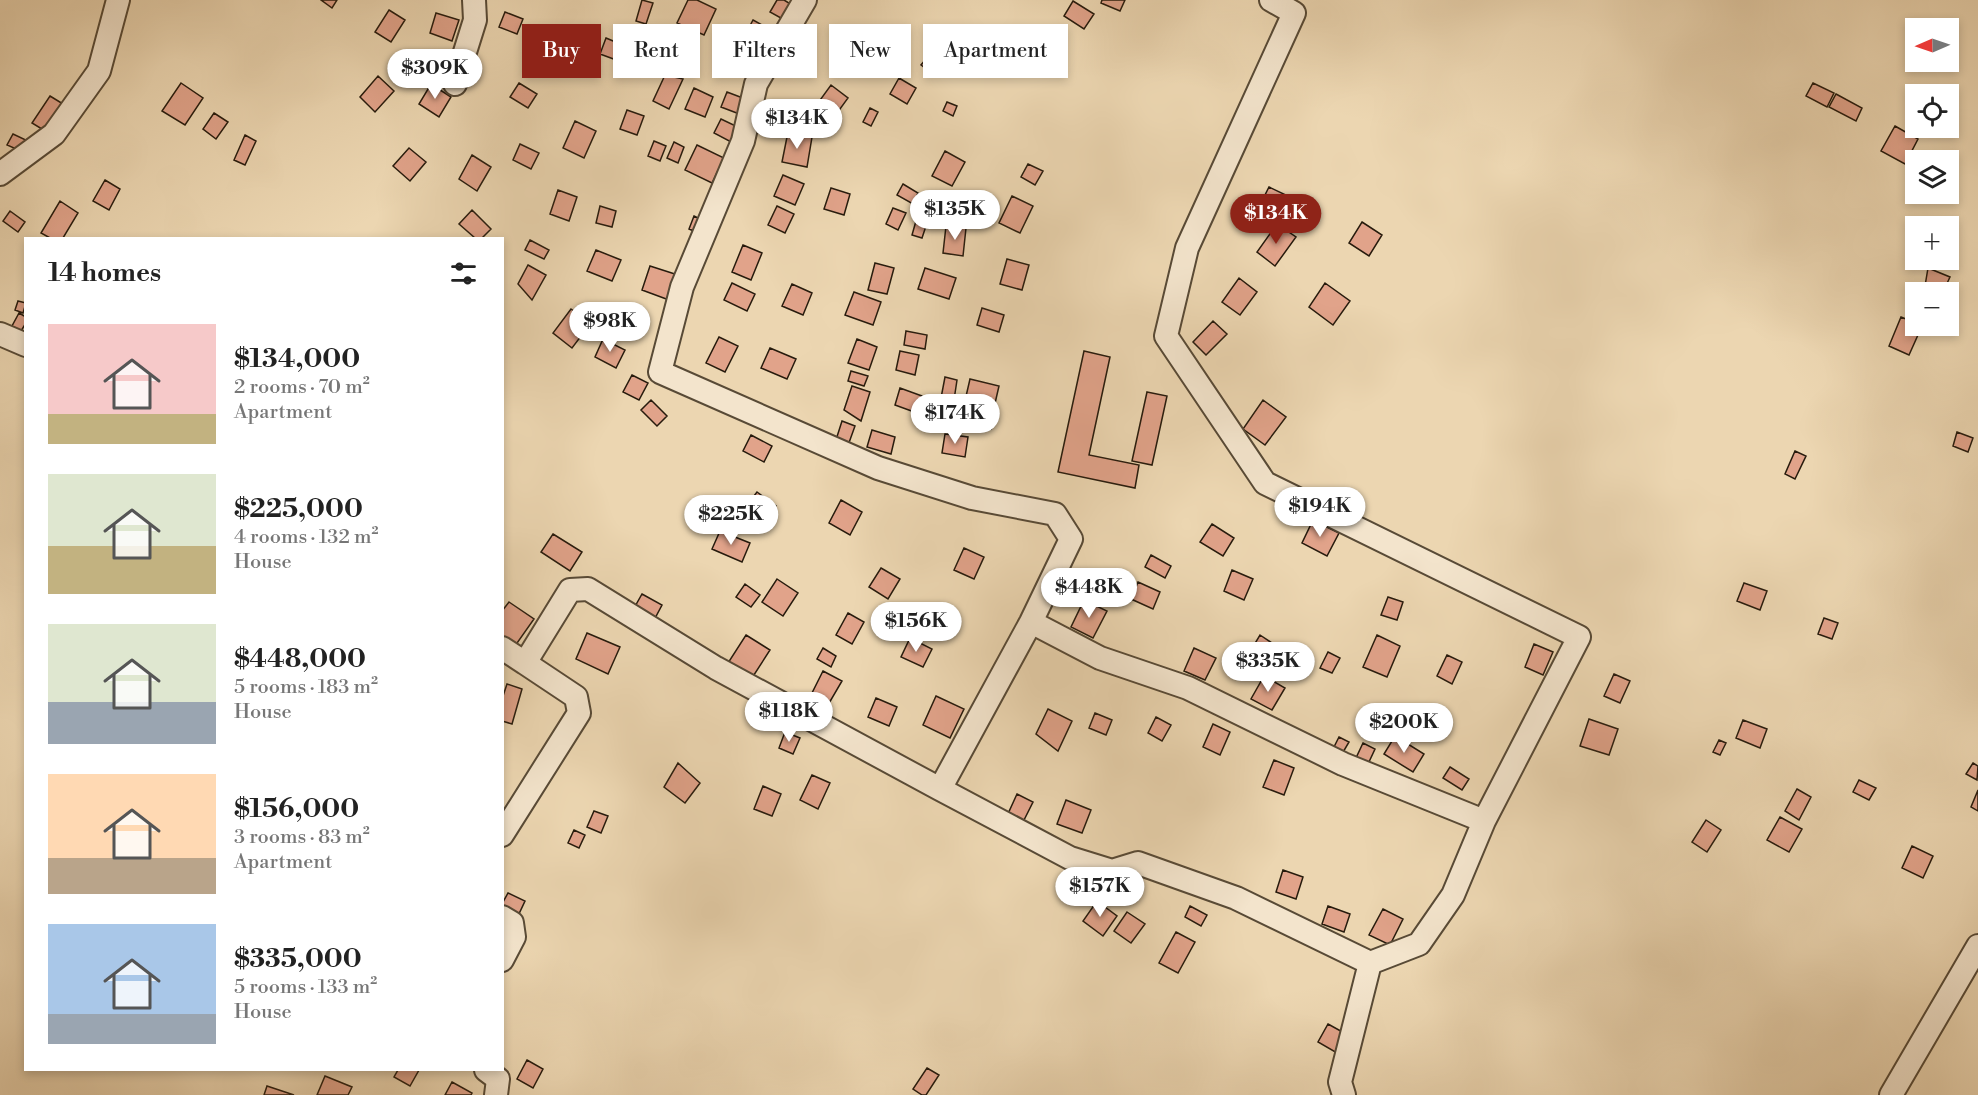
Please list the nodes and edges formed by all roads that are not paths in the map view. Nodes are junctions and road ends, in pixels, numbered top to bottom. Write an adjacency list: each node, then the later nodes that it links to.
1 (118, 0): 6 (street)
2 (474, 0): 5 (street)
3 (805, 0): 9 (street)
4 (1270, 0): 13 (street)
5 (455, 84)
6 (0, 174)
7 (0, 334): 8 (street)
8 (24, 344)
9 (1031, 622): 12 (street); 13 (street)
10 (504, 649): 11 (street)
11 (525, 663): 12 (street); 14 (street)
12 (940, 789): 18 (street)
13 (1484, 821): 18 (street)
14 (504, 832)
15 (504, 918): 17 (street)
16 (1978, 946): 22 (street)
17 (504, 956)
18 (1370, 963): 20 (street)
19 (487, 1071): 21 (street)
20 (1340, 1091)
21 (496, 1095)
22 (1891, 1095)

